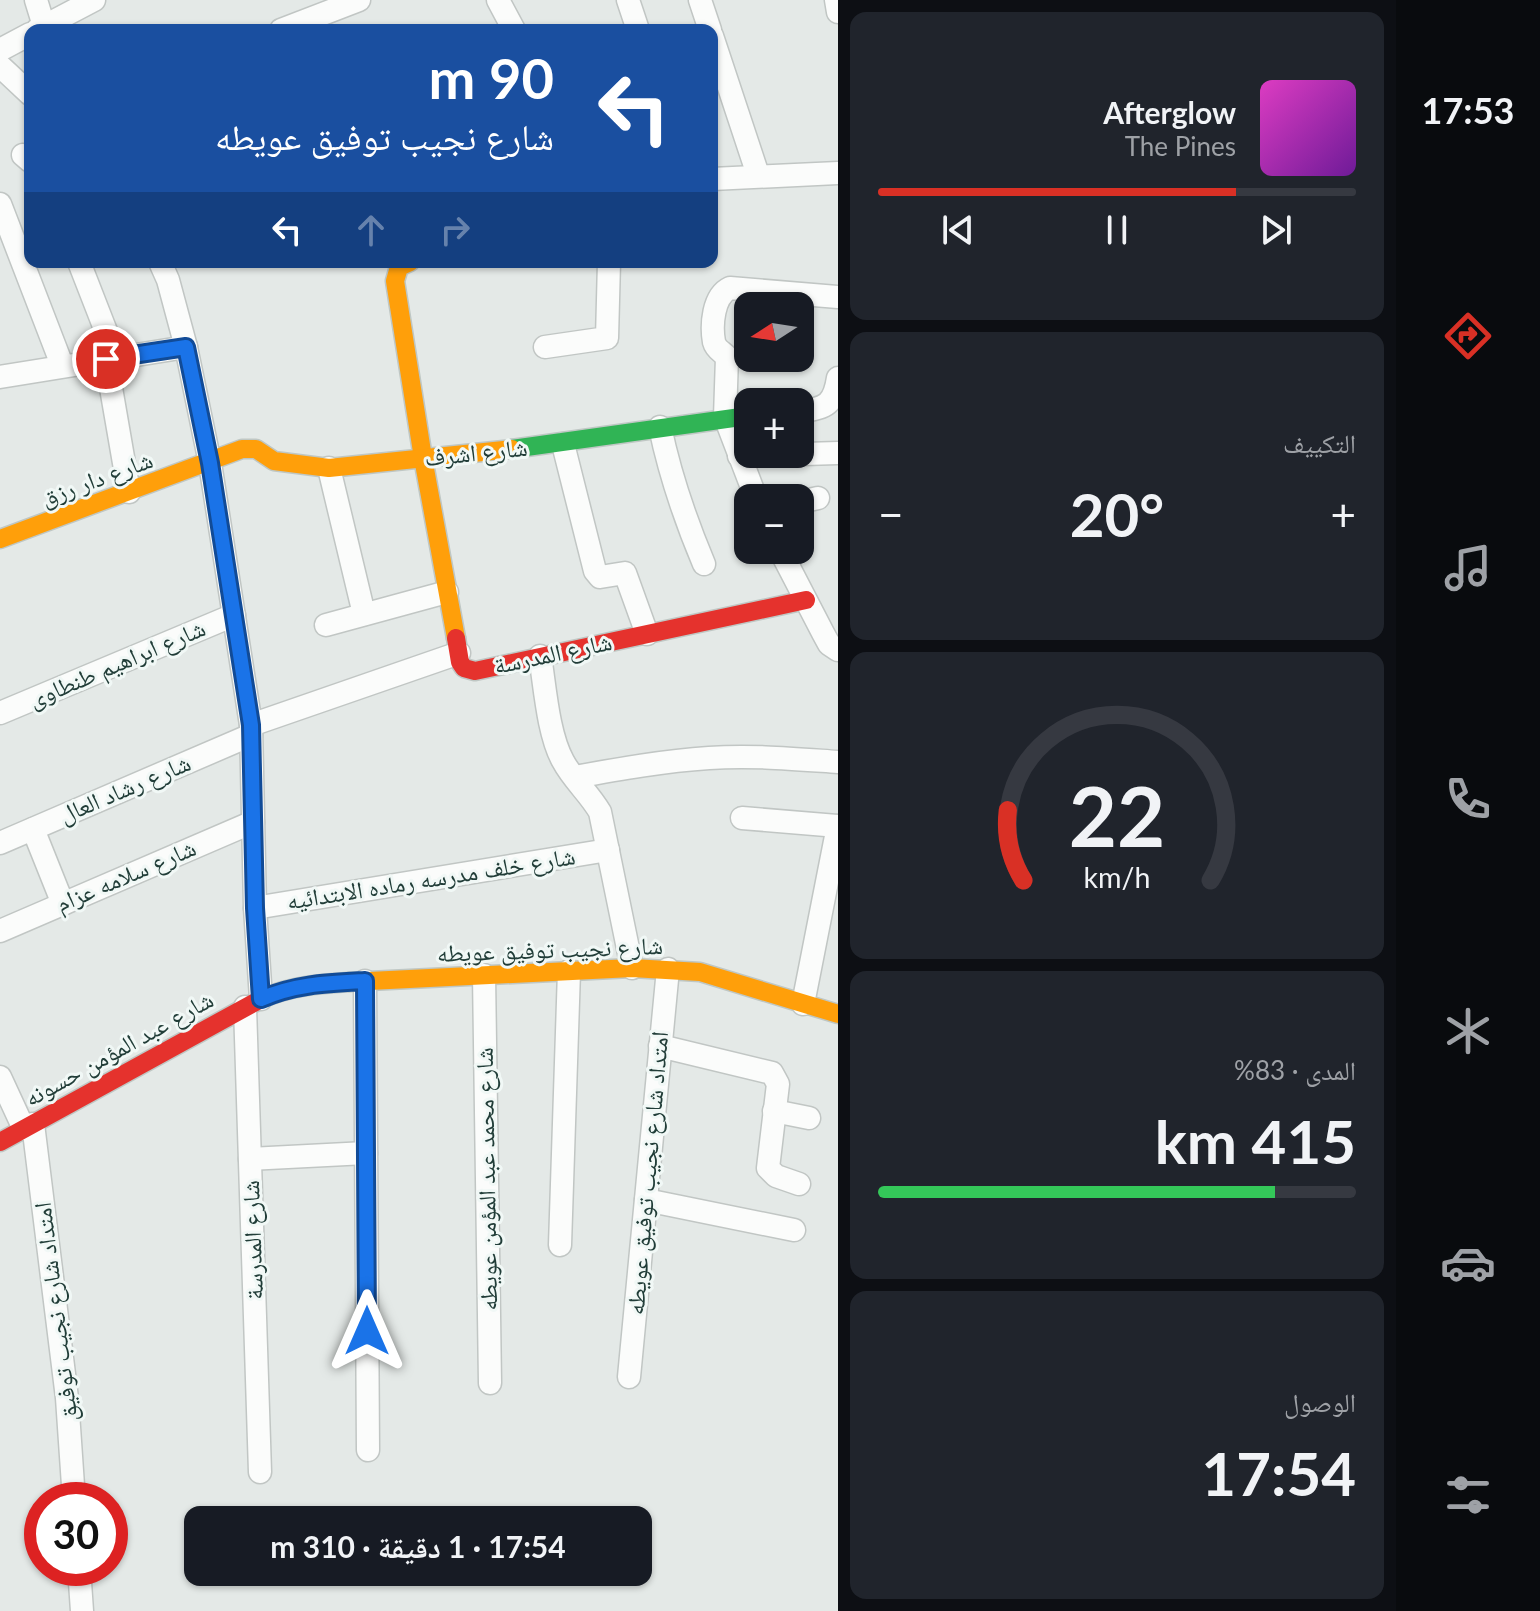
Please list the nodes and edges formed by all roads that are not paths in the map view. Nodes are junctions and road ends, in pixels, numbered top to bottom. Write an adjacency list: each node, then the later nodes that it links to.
1 (36, 0): 9 (street)
2 (94, 0): 10 (street)
3 (359, 0): 11 (street)
4 (498, 0): 12 (street)
5 (628, 0): 13 (street)
6 (700, 0): 14 (street)
7 (836, 0): 8 (street)
8 (838, 12)
9 (37, 24)
10 (48, 24)
11 (297, 24)
12 (511, 24)
13 (636, 24)
14 (708, 24)
15 (24, 42): 17 (street)
16 (718, 54): 20 (street)
17 (1, 64): 18 (street)
18 (24, 88)
19 (838, 173): 20 (street)
20 (758, 175): 21 (street)
21 (718, 178)
22 (0, 204): 23 (street)
23 (24, 266)
24 (25, 268): 33 (street)
25 (81, 268): 32 (street)
26 (163, 268): 30 (street, شارع المدرسة)
27 (399, 268): 44 (street, شارع المدرسة)
28 (609, 268): 31 (street)
29 (838, 297): 37 (street)
30 (186, 347): 32 (street); 45 (street, شارع المدرسة)
31 (545, 347)
32 (111, 358): 33 (street); 47 (street)
33 (62, 365): 34 (street)
34 (0, 377)
35 (838, 378): 36 (street)
36 (814, 408)
37 (725, 417): 38 (street, شارع اشرف); 39 (street, شارع اشرف); 40 (street)
38 (734, 417)
39 (660, 427): 41 (street, شارع اشرف); 49 (street)
40 (734, 442)
41 (563, 444): 44 (street, شارع اشرف); 56 (street)
42 (838, 453): 43 (street)
43 (814, 454)
44 (423, 458): 46 (street, شارع اشرف); 51 (street, شارع المدرسة)
45 (210, 463): 46 (street, شارع اشرف); 47 (street, شارع دار رزق); 54 (street, شارع المدرسة)
46 (329, 468): 53 (street)
47 (129, 492): 48 (street, شارع دار رزق)
48 (0, 539)
49 (704, 564)
50 (787, 564): 52 (street)
51 (447, 592): 53 (street); 58 (street, شارع المدرسة)
52 (806, 600): 56 (street, شارع المدرسة); 57 (street)
53 (364, 614): 55 (street)
54 (234, 615): 60 (street, شارع ابراهيم طنطاوى); 61 (street, شارع المدرسة)
55 (326, 625)
56 (647, 634): 59 (street, شارع المدرسة)
57 (838, 650)
58 (459, 653): 59 (street, شارع المدرسة); 61 (street, شارع رشاد العال)
59 (540, 656): 63 (street)
60 (0, 713)
61 (251, 730): 65 (street, شارع المدرسة); 67 (street, شارع رشاد العال)
62 (838, 762): 63 (street)
63 (575, 777): 69 (street)
64 (742, 818): 66 (street)
65 (253, 822): 70 (street, شارع سلامه عزام); 71 (street, شارع المدرسة)
66 (838, 826): 72 (street)
67 (33, 829): 68 (street, شارع رشاد العال); 70 (street)
68 (0, 843)
69 (608, 850): 71 (street, شارع خلف مدرسه رماده الابتدائيه); 74 (street)
70 (63, 904): 73 (street, شارع سلامه عزام)
71 (255, 908): 79 (street, شارع المدرسة)
72 (830, 915): 80 (street)
73 (0, 931)
74 (632, 968): 75 (street, شارع نجيب توفيق عويطه); 76 (street, شارع نجيب توفيق عويطه)
75 (668, 969): 80 (street, شارع نجيب توفيق عويطه); 82 (street, امتداد شارع نجيب توفيق عويطه)
76 (569, 971): 77 (street, شارع نجيب توفيق عويطه); 93 (street)
77 (484, 975): 78 (street, شارع نجيب توفيق عويطه); 95 (street, شارع محمد عبد المؤمن عويطه)
78 (365, 981): 79 (street, شارع نجيب توفيق عويطه); 88 (street)
79 (253, 1003): 86 (street, شارع عبد المؤمن حسونه); 89 (street, شارع المدرسة)
80 (803, 1004): 81 (street, شارع نجيب توفيق عويطه)
81 (838, 1014)
82 (660, 1046): 84 (street); 91 (street, امتداد شارع نجيب توفيق عويطه)
83 (0, 1077): 86 (street, امتداد شارع نجيب توفيق)
84 (774, 1111): 85 (street); 90 (street)
85 (809, 1118)
86 (28, 1126): 87 (street, شارع عبد المؤمن حسونه); 98 (street, امتداد شارع نجيب توفيق)
87 (0, 1142)
88 (366, 1153): 89 (street); 96 (street)
89 (250, 1159): 97 (street, شارع المدرسة)
90 (799, 1184)
91 (646, 1200): 92 (street); 94 (street, امتداد شارع نجيب توفيق عويطه)
92 (794, 1230)
93 (560, 1245)
94 (629, 1377)
95 (490, 1383)
96 (368, 1450)
97 (260, 1472)
98 (73, 1482)
99 (80, 1586): 100 (street)
100 (82, 1611)

